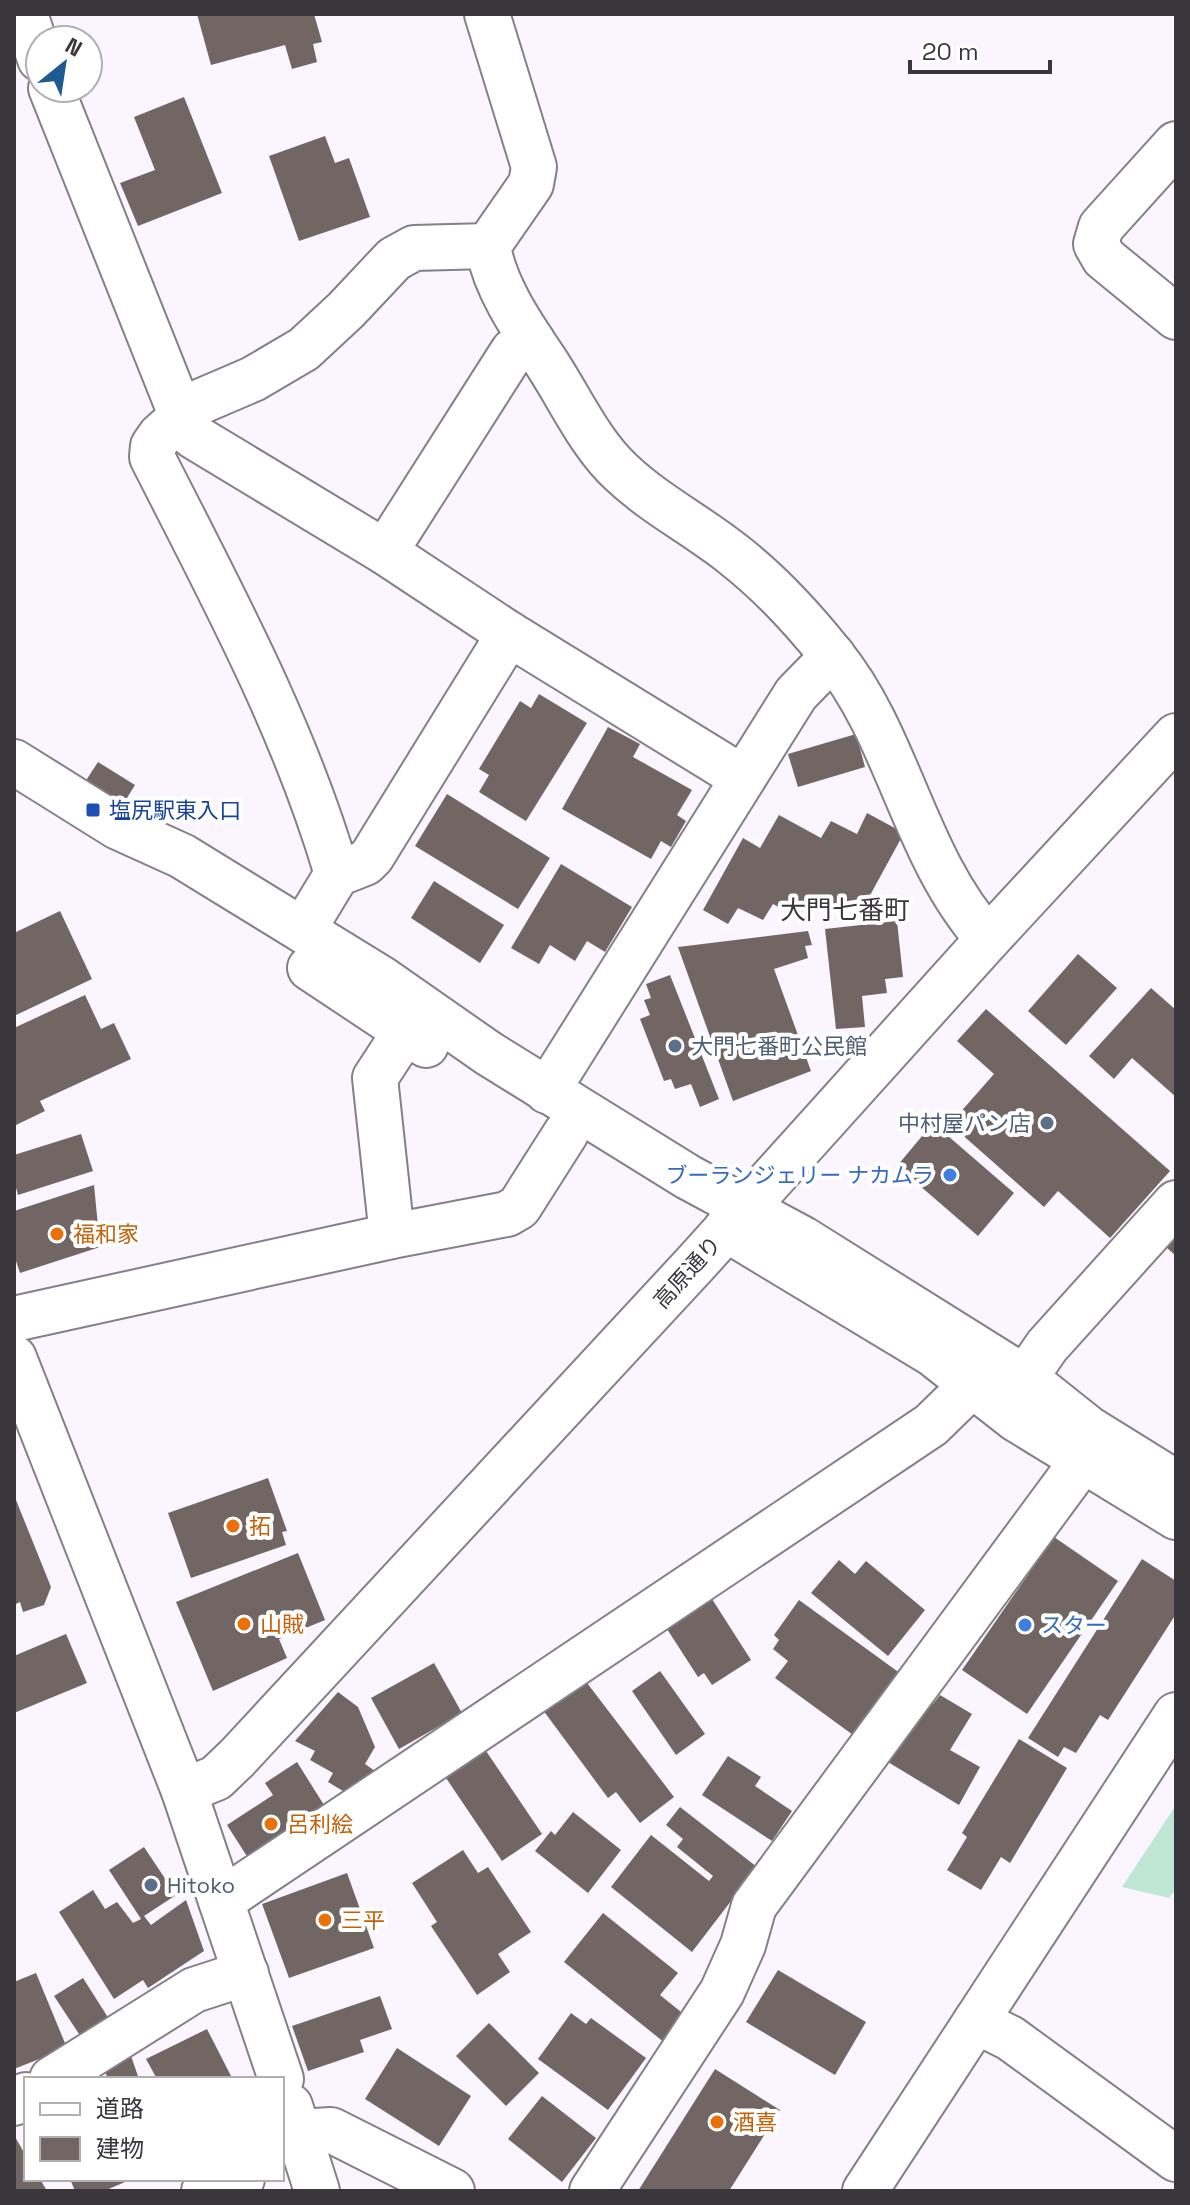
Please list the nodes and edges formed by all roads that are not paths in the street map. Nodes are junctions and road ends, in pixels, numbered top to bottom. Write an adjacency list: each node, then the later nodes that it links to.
1 (487, 14): 4 (street)
2 (57, 104): 7 (street)
3 (1176, 144): 5 (street)
4 (488, 246): 6 (street); 7 (street)
5 (1176, 317)
6 (532, 341): 8 (street); 10 (street)
7 (182, 417): 8 (street); 15 (street)
8 (385, 552): 9 (street)
9 (509, 634): 13 (street); 15 (street)
10 (833, 656): 13 (street); 17 (street)
11 (1176, 736): 17 (street, 高原通り)
12 (14, 762): 14 (street)
13 (743, 778): 19 (street)
14 (118, 827): 16 (street); 18 (street)
15 (337, 874): 16 (street)
16 (303, 930): 19 (street)
17 (988, 939): 22 (street, 高原通り)
18 (405, 1032): 20 (street); 23 (street)
19 (547, 1091): 22 (street)
20 (566, 1133): 22 (street); 23 (street)
21 (1176, 1203): 26 (street)
22 (735, 1218): 26 (street); 27 (street); 32 (street, 高原通り)
23 (392, 1236): 24 (street)
24 (14, 1319)
25 (14, 1358): 32 (street)
26 (1025, 1378): 29 (street)
27 (971, 1386): 28 (street); 33 (street)
28 (1083, 1460): 30 (street); 44 (street)
29 (1176, 1483)
30 (1176, 1517)
31 (1176, 1715): 35 (street)
32 (184, 1791): 33 (street)
33 (221, 1901): 34 (street)
34 (246, 1973): 36 (street); 37 (street)
35 (976, 2021): 39 (street); 45 (street)
36 (55, 2077)
37 (281, 2077)
38 (284, 2088): 40 (street)
39 (1176, 2159)
40 (302, 2162): 43 (street)
41 (236, 2181): 42 (street)
42 (204, 2191)
43 (452, 2191)
44 (592, 2191)
45 (865, 2191)

